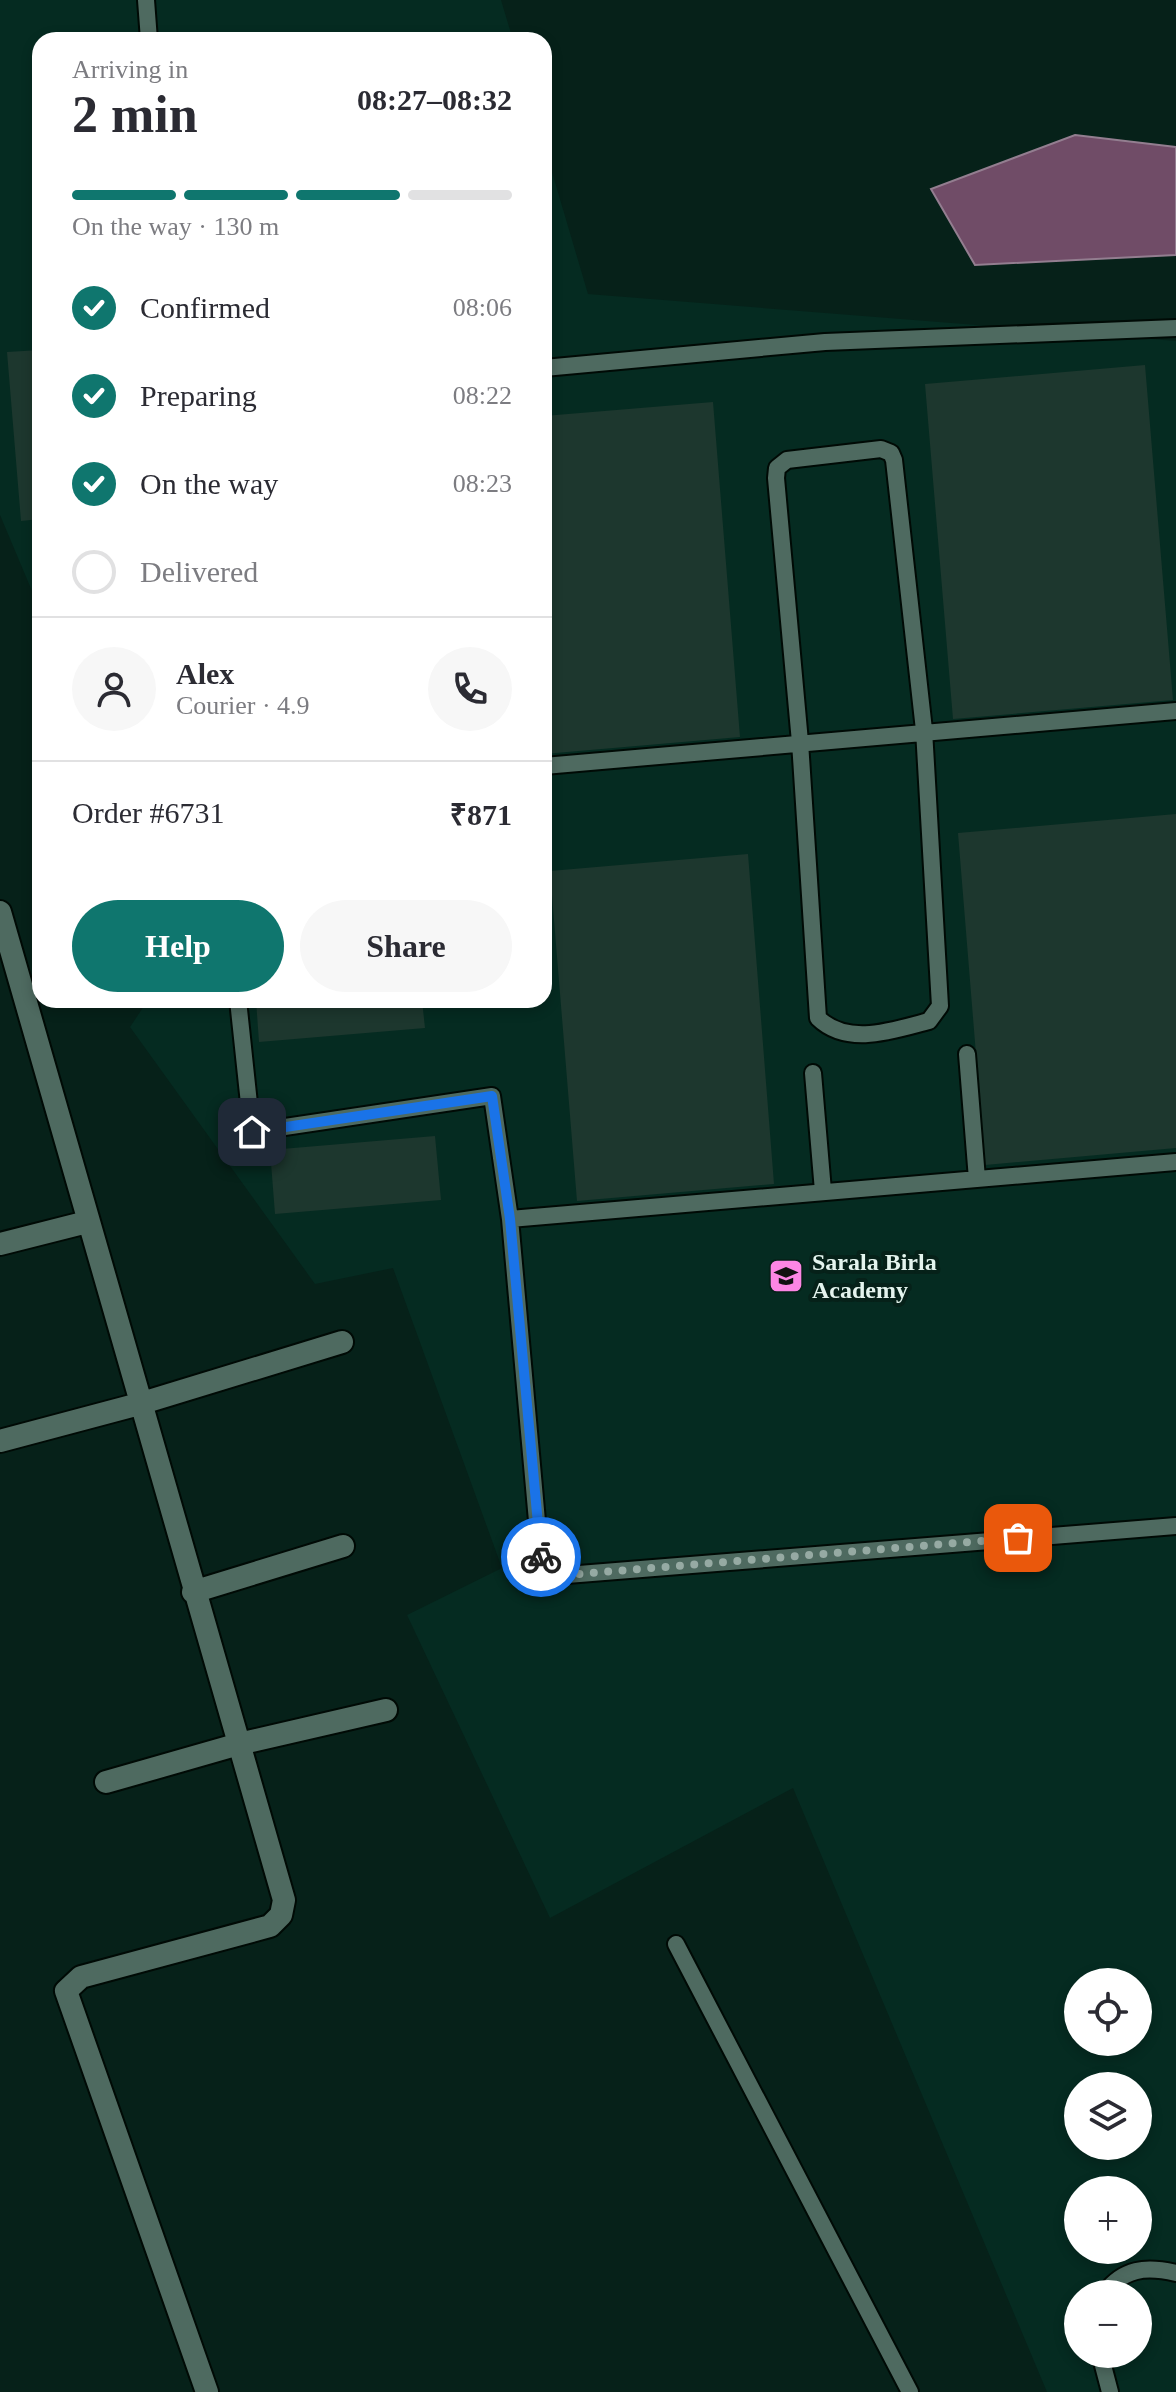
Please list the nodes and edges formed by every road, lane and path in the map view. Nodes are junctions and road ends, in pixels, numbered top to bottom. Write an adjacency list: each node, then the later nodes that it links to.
1 (146, 0): 2 (lane)
2 (148, 32)
3 (1176, 328): 4 (lane)
4 (552, 367)
5 (1176, 711): 6 (lane)
6 (924, 730): 7 (lane); 7 (lane); 7 (lane)
7 (800, 742): 8 (lane)
8 (552, 765)
9 (0, 912): 17 (street)
10 (239, 1008): 16 (lane)
11 (967, 1054): 14 (lane)
12 (813, 1073): 15 (lane)
13 (1176, 1162): 14 (lane)
14 (977, 1179): 15 (lane)
15 (823, 1191): 16 (lane)
16 (510, 1219): 22 (lane)
17 (87, 1222): 18 (street); 20 (street)
18 (0, 1244)
19 (342, 1342): 20 (street)
20 (139, 1404): 21 (street); 24 (street)
21 (0, 1441)
22 (1176, 1526)
23 (343, 1546): 24 (street)
24 (193, 1592): 26 (street)
25 (386, 1710): 26 (street)
26 (239, 1744): 27 (street); 32 (street)
27 (106, 1782)
28 (676, 1944): 33 (lane)
29 (1176, 2273): 30 (lane)
30 (1116, 2280)
31 (1104, 2368): 34 (lane)
32 (207, 2392)
33 (910, 2392)
34 (1110, 2392)

